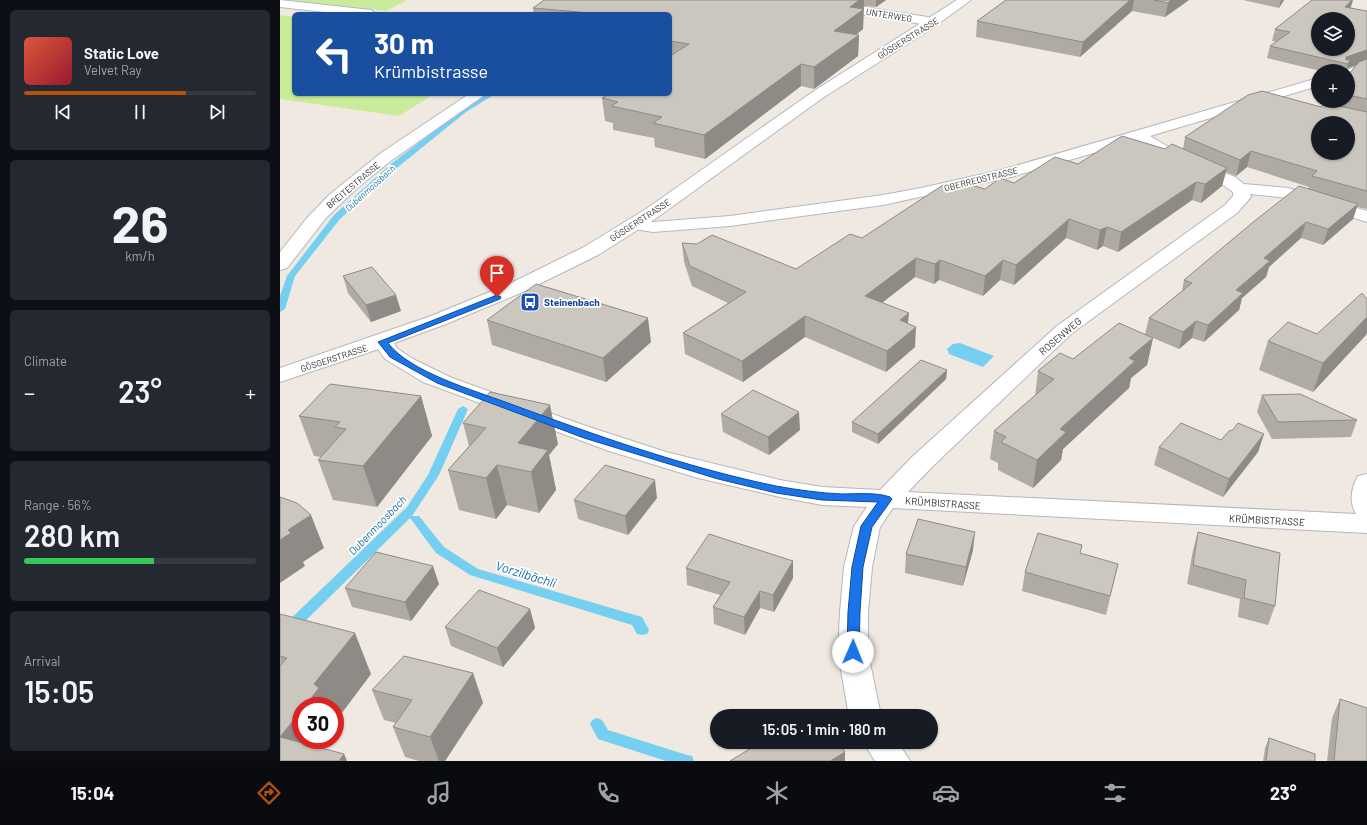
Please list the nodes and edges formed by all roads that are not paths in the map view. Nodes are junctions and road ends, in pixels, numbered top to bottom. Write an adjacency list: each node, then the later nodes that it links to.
1 (797, 0): 5 (street, UNTERWEG)
2 (965, 0): 5 (street, GÖSGERSTRASSE)
3 (280, 3): 4 (street)
4 (354, 12)
5 (934, 22): 15 (street, GÖSGERSTRASSE)
6 (1367, 67): 7 (street)
7 (1355, 71)
8 (1311, 84): 10 (street, OBERREDSTRASSE)
9 (476, 96): 16 (street, BREITESTRASSE)
10 (1260, 97): 11 (street); 12 (street, OBERREDSTRASSE)
11 (1291, 104)
12 (1136, 136): 13 (street); 15 (street, OBERREDSTRASSE)
13 (1240, 189): 14 (street); 20 (street, ROSENWEG)
14 (1367, 217)
15 (634, 224): 17 (street, GÖSGERSTRASSE)
16 (280, 264)
17 (383, 342): 18 (street, GÖSGERSTRASSE); 20 (street, KRÜMBISTRASSE)
18 (280, 375)
19 (1367, 482): 21 (street)
20 (886, 499): 22 (street, KRÜMBISTRASSE); 23 (street)
21 (1367, 511)
22 (1367, 524)
23 (865, 709)
24 (885, 749): 25 (street)
25 (894, 761)

